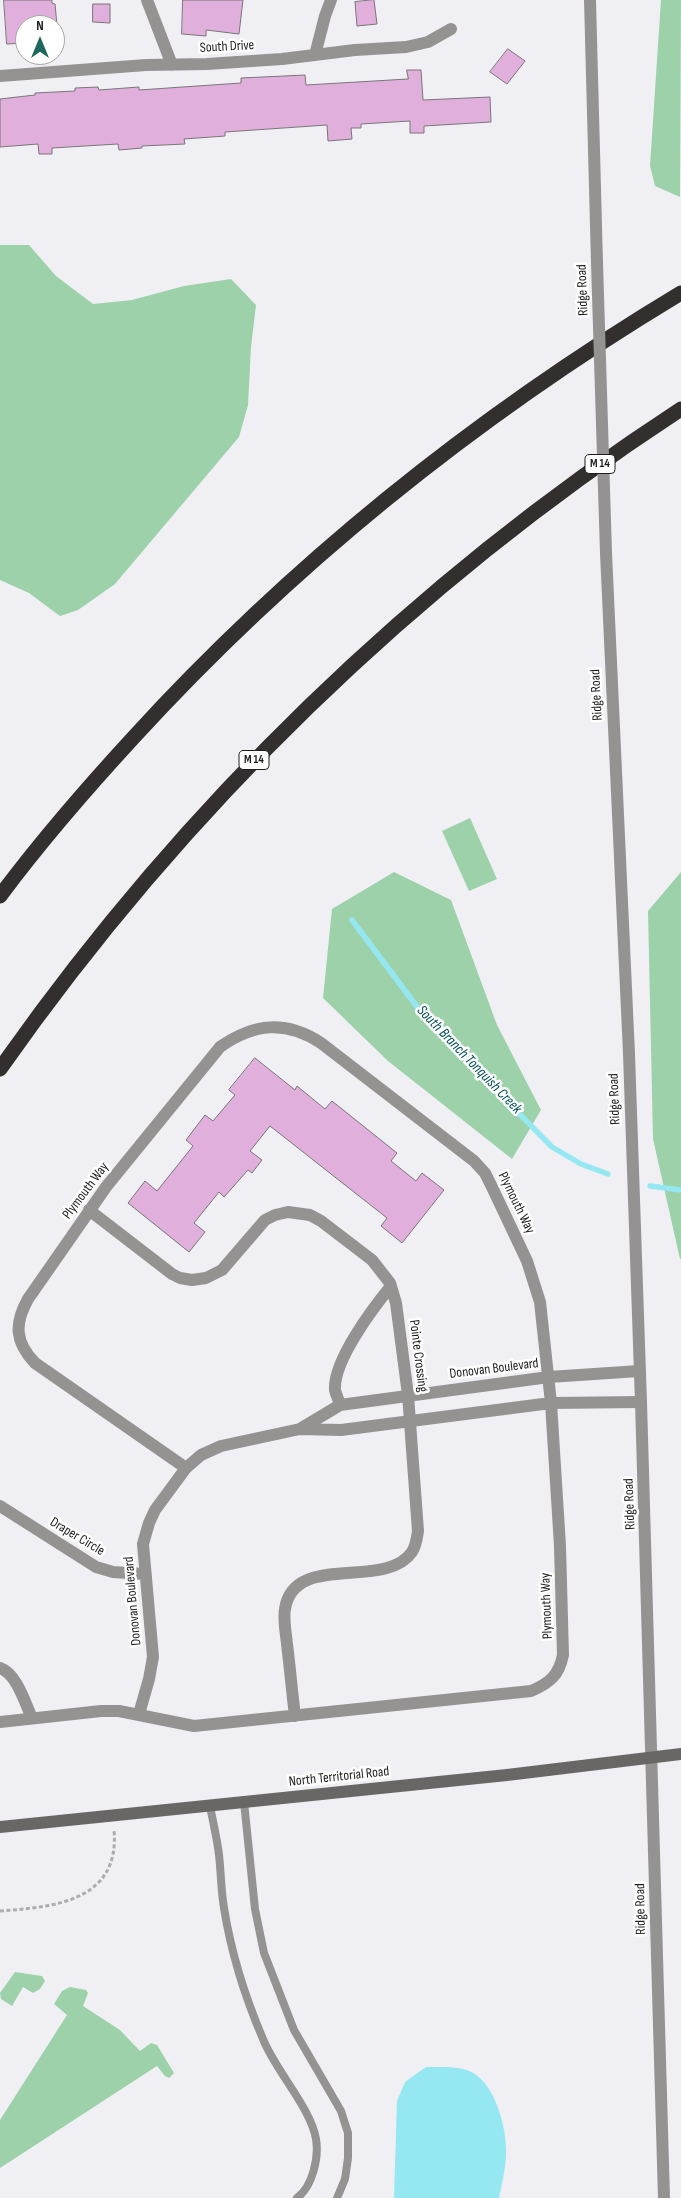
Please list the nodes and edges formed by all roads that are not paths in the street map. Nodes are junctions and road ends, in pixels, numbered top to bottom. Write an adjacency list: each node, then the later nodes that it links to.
1 (147, 0): 6 (street)
2 (331, 0): 5 (street)
3 (590, 0): 14 (street, Ridge Road, bridge)
4 (451, 29): 5 (street, South Drive)
5 (314, 55): 6 (street, South Drive)
6 (172, 65): 7 (street, South Drive)
7 (0, 76)
8 (681, 293): 10 (highway)
9 (681, 409): 11 (highway, M 14)
10 (0, 896)
11 (0, 1069)
12 (89, 1210): 13 (street, Pointe Crossing); 15 (street, Plymouth Way); 22 (street, Plymouth Way)
13 (391, 1286): 16 (street, Pointe Crossing); 19 (street)
14 (639, 1371): 15 (street, Donovan Boulevard); 17 (street, Ridge Road)
15 (549, 1378): 16 (street, Donovan Boulevard); 18 (street, Plymouth Way)
16 (408, 1395): 19 (street, Donovan Boulevard); 20 (street, Pointe Crossing)
17 (642, 1402): 18 (street, Donovan Boulevard); 31 (street, Ridge Road)
18 (551, 1403): 20 (street, Donovan Boulevard); 27 (street, Plymouth Way)
19 (340, 1405): 21 (street, Donovan Boulevard)
20 (410, 1421): 21 (street, Donovan Boulevard); 27 (street, Pointe Crossing)
21 (300, 1429): 22 (street, Donovan Boulevard)
22 (186, 1468): 24 (street, Donovan Boulevard)
23 (0, 1506): 24 (street, Draper Circle)
24 (144, 1574): 26 (street, Donovan Boulevard)
25 (0, 1668): 28 (street)
26 (139, 1714): 27 (street, Plymouth Way); 28 (street)
27 (295, 1716)
28 (32, 1718): 29 (street)
29 (0, 1722)
30 (681, 1754): 31 (main road, North Territorial Road)
31 (653, 1757): 32 (main road, North Territorial Road); 37 (street, Ridge Road)
32 (244, 1802): 33 (main road, North Territorial Road); 36 (lane)
33 (210, 1806): 34 (main road, North Territorial Road); 35 (lane)
34 (0, 1827)
35 (297, 2198)
36 (337, 2198)
37 (664, 2198)

